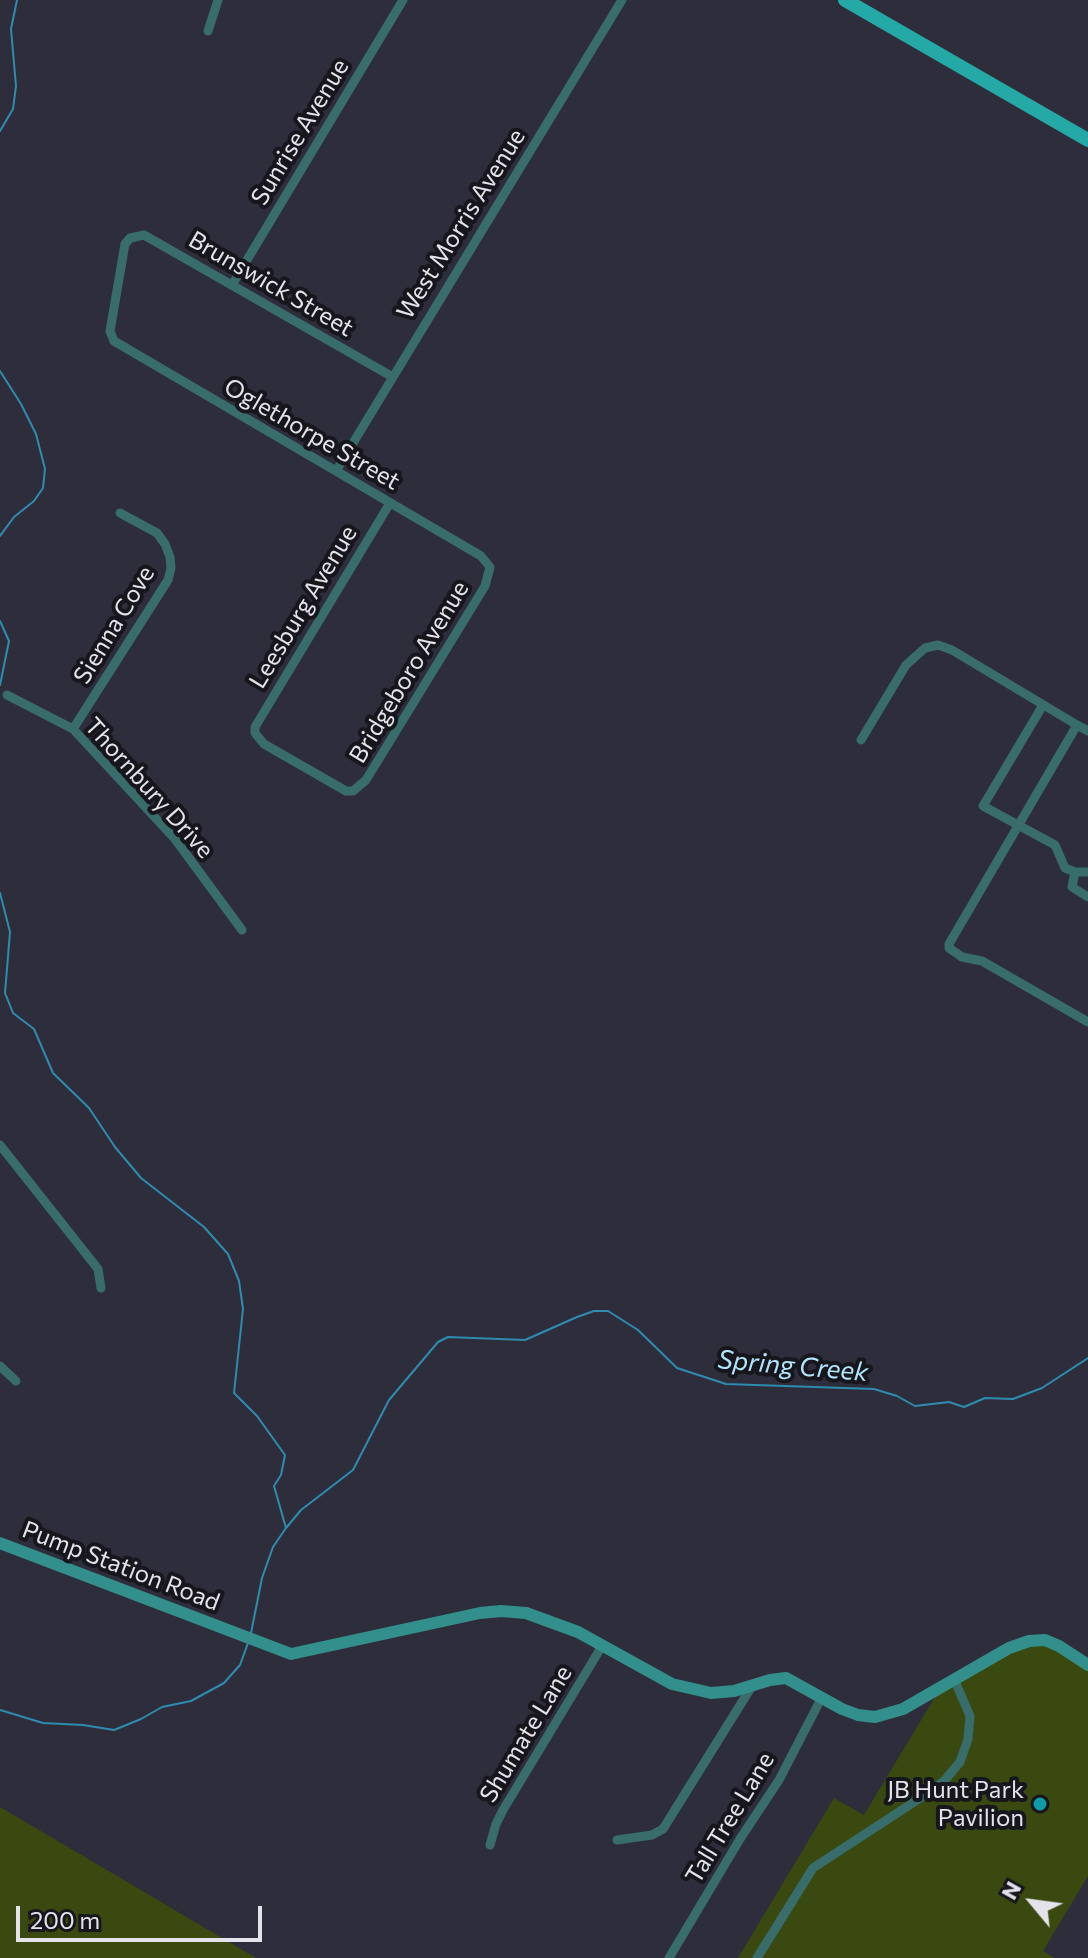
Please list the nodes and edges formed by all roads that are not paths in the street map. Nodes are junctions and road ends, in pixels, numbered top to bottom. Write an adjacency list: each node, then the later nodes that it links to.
1 (218, 0): 5 (street)
2 (403, 0): 7 (street, Sunrise Avenue)
3 (622, 0): 9 (street, West Morris Avenue)
4 (845, 0): 6 (main road)
5 (208, 31)
6 (1088, 140)
7 (232, 285): 8 (street, Brunswick Street); 9 (street, Brunswick Street)
8 (111, 337): 10 (street, Oglethorpe Street)
9 (391, 376): 10 (street, West Morris Avenue)
10 (336, 471): 11 (street, Oglethorpe Street)
11 (390, 503): 13 (street, Oglethorpe Street); 20 (street, Leesburg Avenue)
12 (120, 513): 17 (street, Sienna Cove)
13 (490, 567): 20 (street, Bridgeboro Avenue)
14 (7, 695): 17 (street, Thornbury Drive)
15 (1043, 705): 16 (street); 19 (street); 21 (street)
16 (1077, 725): 18 (street); 21 (street)
17 (73, 729): 25 (street, Thornbury Drive)
18 (1088, 731)
19 (861, 740)
20 (353, 791)
21 (1019, 825): 22 (street); 26 (street)
22 (1075, 872): 23 (street); 24 (street)
23 (1088, 872)
24 (1088, 897)
25 (242, 930)
26 (1088, 1022)
27 (0, 1145): 28 (street)
28 (101, 1288)
29 (0, 1366): 30 (street)
30 (16, 1381)
31 (0, 1543): 32 (street, Pump Station Road)
32 (602, 1646): 35 (street, Pump Station Road); 38 (street, Shumate Lane)
33 (1088, 1665): 34 (street, Pump Station Road)
34 (954, 1679): 36 (street, Pump Station Road); 40 (street)
35 (752, 1686): 36 (street, Pump Station Road); 37 (street)
36 (822, 1697): 39 (street, Tall Tree Lane)
37 (617, 1840)
38 (490, 1845)
39 (669, 1958)
40 (757, 1958)

